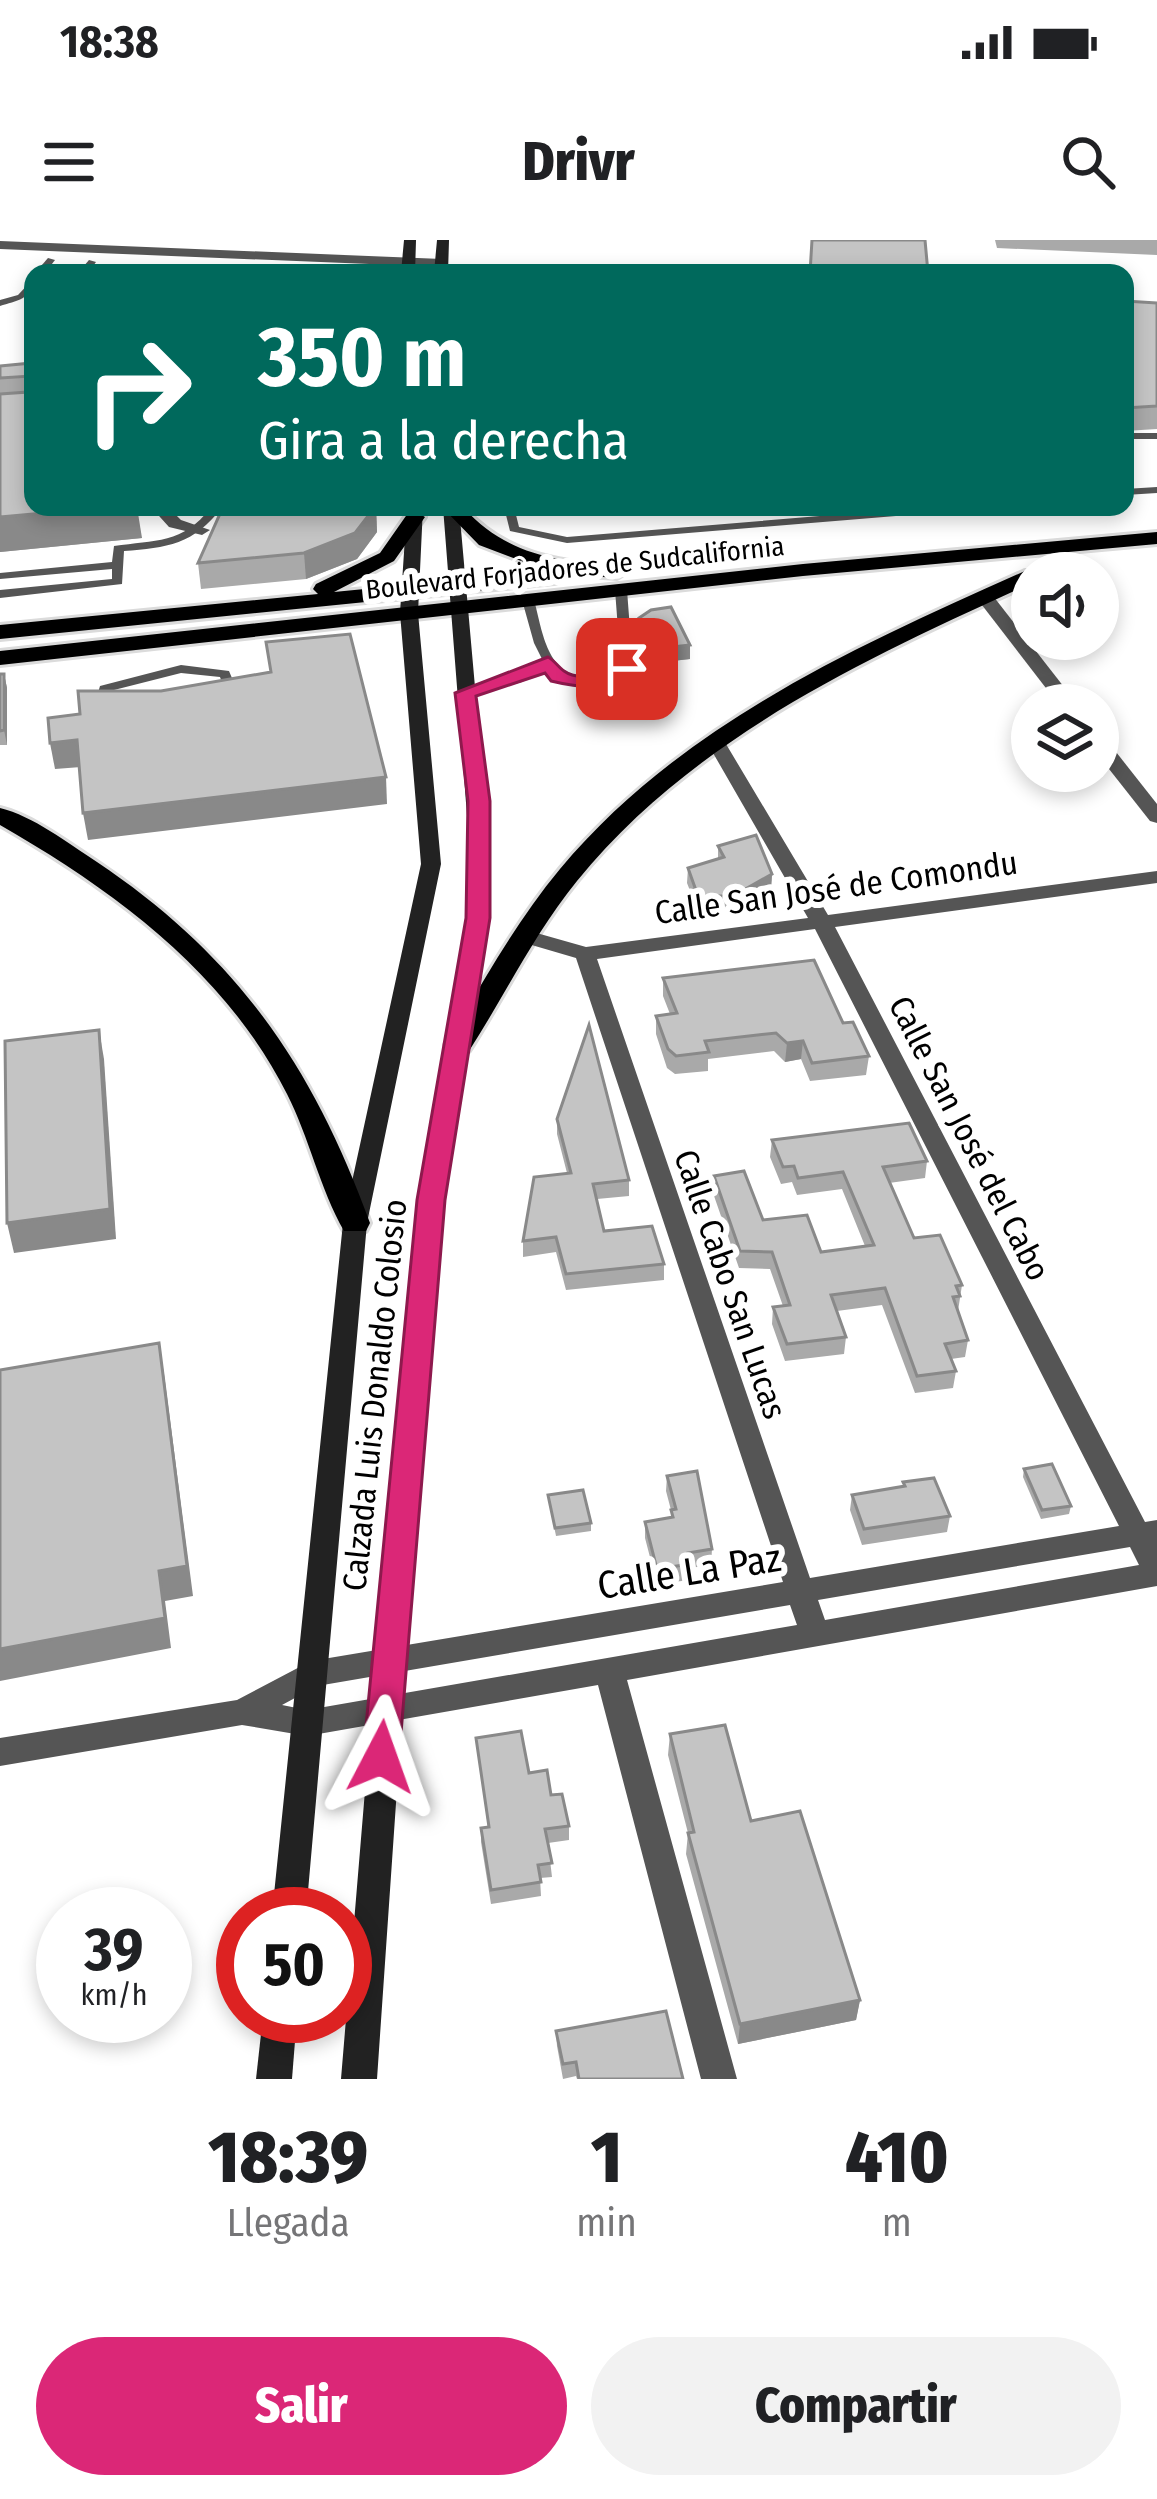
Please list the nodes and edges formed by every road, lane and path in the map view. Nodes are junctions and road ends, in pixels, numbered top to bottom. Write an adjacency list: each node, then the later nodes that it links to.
1 (0, 245): 3 (street)
2 (110, 245): 3 (street); 5 (street)
3 (23, 246): 6 (street)
4 (213, 254): 5 (street); 12 (street); 13 (street)
5 (125, 257): 10 (street); 11 (street)
6 (6, 259): 7 (street)
7 (51, 260): 8 (lane); 9 (street)
8 (48, 264)
9 (69, 264)
10 (101, 264)
11 (180, 264)
12 (205, 264)
13 (353, 264)
14 (167, 516): 23 (street)
15 (211, 516): 23 (lane)
16 (413, 516): 40 (main road)
17 (415, 516): 38 (main road, Calzada Luis Donaldo Colosio)
18 (452, 516): 36 (main road, Calzada Luis Donaldo Colosio)
19 (461, 516): 33 (main road)
20 (509, 516): 21 (lane)
21 (865, 516)
22 (1157, 517): 24 (main road, Boulevard Forjadores de Sudcalifornia)
23 (202, 530): 30 (lane)
24 (979, 535): 27 (main road, Boulevard Forjadores de Sudcalifornia); 28 (main road)
25 (1157, 538): 26 (main road, Boulevard Forjadores de Sudcalifornia)
26 (1097, 543): 28 (main road, Boulevard Forjadores de Sudcalifornia); 29 (main road)
27 (850, 547): 31 (main road); 33 (main road, Boulevard Forjadores de Sudcalifornia)
28 (1043, 548): 31 (main road, Boulevard Forjadores de Sudcalifornia)
29 (1079, 552)
30 (117, 565): 32 (lane); 35 (lane)
31 (803, 570): 33 (main road, Boulevard Forjadores de Sudcalifornia)
32 (0, 575)
33 (619, 581): 36 (main road, Boulevard Forjadores de Sudcalifornia); 39 (main road, Boulevard Forjadores de Sudcalifornia); 44 (lane)
34 (1011, 584): 37 (main road)
35 (0, 594)
36 (456, 596): 38 (main road, Boulevard Forjadores de Sudcalifornia); 39 (main road, Boulevard Forjadores de Sudcalifornia); 47 (main road, Calzada Luis Donaldo Colosio)
37 (984, 596): 46 (street); 48 (main road)
38 (410, 600): 40 (main road, Boulevard Forjadores de Sudcalifornia); 42 (main road, Boulevard Forjadores de Sudcalifornia); 57 (main road, Calzada Luis Donaldo Colosio)
39 (529, 600): 44 (lane)
40 (269, 604): 41 (main road, Boulevard Forjadores de Sudcalifornia)
41 (0, 632)
42 (172, 639): 43 (main road, Boulevard Forjadores de Sudcalifornia); 45 (lane)
43 (0, 658)
44 (548, 663): 47 (lane)
45 (181, 670): 45 (lane)
46 (1053, 684)
47 (465, 693): 56 (main road, Calzada Luis Donaldo Colosio)
48 (714, 739): 53 (street, Calle San José del Cabo); 54 (main road)
49 (1119, 769): 51 (street)
50 (0, 815): 57 (main road)
51 (1157, 817)
52 (1157, 877): 53 (street, Calle San José de Comondu)
53 (820, 921): 55 (street, Calle San José de Comondu); 58 (street, Calle San José del Cabo)
54 (526, 936): 55 (street, Calle San José de Comondu); 56 (main road)
55 (585, 954): 60 (street, Calle Cabo San Lucas)
56 (459, 1046): 62 (main road, Calzada Luis Donaldo Colosio)
57 (355, 1223): 64 (main road, Calzada Luis Donaldo Colosio)
58 (1147, 1533): 59 (street, Calle San José del Cabo); 60 (street, Calle La Paz)
59 (1157, 1573): 61 (street, Calle La Paz)
60 (802, 1595): 61 (street, Calle Cabo San Lucas); 62 (street, Calle La Paz)
61 (815, 1635): 63 (street, Calle La Paz)
62 (388, 1663): 64 (street, Calle La Paz); 66 (main road, Calzada Luis Donaldo Colosio)
63 (610, 1672): 66 (street, Calle La Paz); 73 (street)
64 (311, 1675): 65 (street, Calle La Paz); 67 (main road, Calzada Luis Donaldo Colosio)
65 (242, 1712): 67 (street, Calle La Paz); 68 (street, Calle La Paz)
66 (384, 1712): 67 (street, Calle La Paz); 72 (main road, Calzada Luis Donaldo Colosio)
67 (307, 1724): 69 (main road, Calzada Luis Donaldo Colosio)
68 (0, 1751)
69 (292, 1887)
70 (277, 2043): 71 (main road)
71 (274, 2079)
72 (359, 2079)
73 (719, 2079)

